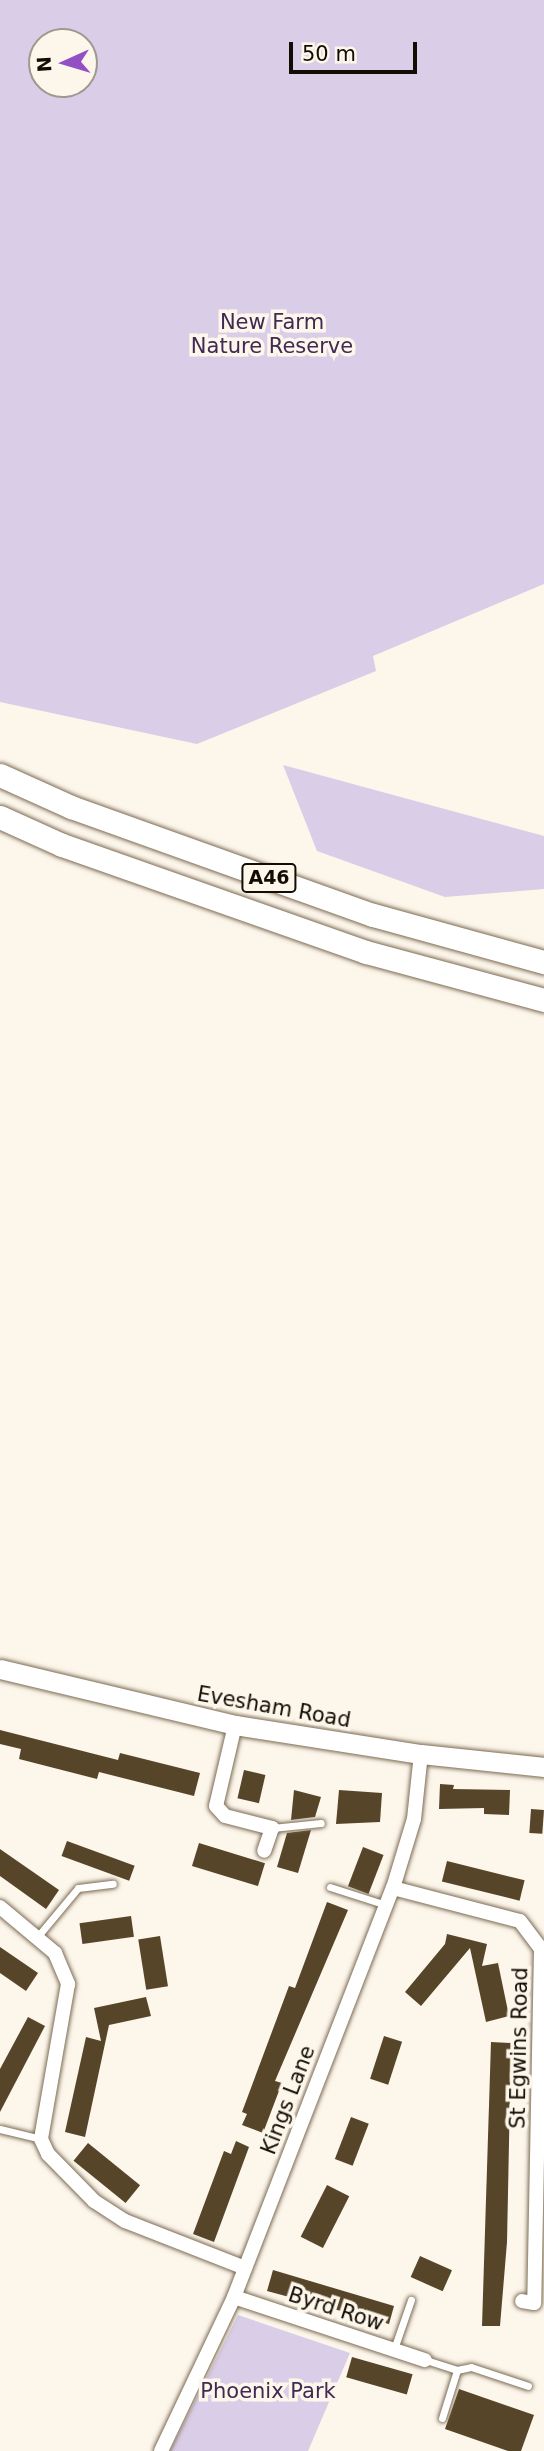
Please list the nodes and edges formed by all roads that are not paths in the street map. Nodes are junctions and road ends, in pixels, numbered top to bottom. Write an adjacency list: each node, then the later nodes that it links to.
1 (0, 775): 3 (highway, A46)
2 (0, 817): 4 (highway, A46)
3 (544, 962)
4 (544, 1000)
5 (0, 1669): 6 (main road, Evesham Road)
6 (236, 1725): 7 (main road, Evesham Road); 10 (street)
7 (421, 1754): 8 (main road, Evesham Road); 14 (street, Kings Lane)
8 (544, 1767)
9 (321, 1824): 10 (lane)
10 (272, 1828): 11 (street)
11 (264, 1851)
12 (113, 1884): 17 (lane)
13 (330, 1887): 15 (lane)
14 (393, 1888): 15 (street, Kings Lane); 23 (street, St Egwins Road)
15 (387, 1905): 20 (street, Kings Lane)
16 (0, 1906): 17 (street)
17 (38, 1936): 19 (street)
18 (0, 2129): 19 (lane)
19 (41, 2139): 20 (street)
20 (245, 2268): 21 (street, Kings Lane)
21 (234, 2297): 24 (street, Byrd Row); 29 (street, Kings Lane)
22 (411, 2300): 24 (lane)
23 (522, 2301)
24 (394, 2350): 25 (street, Byrd Row)
25 (425, 2360): 26 (lane)
26 (457, 2370): 27 (lane); 28 (lane)
27 (528, 2386)
28 (442, 2418)
29 (161, 2451)

